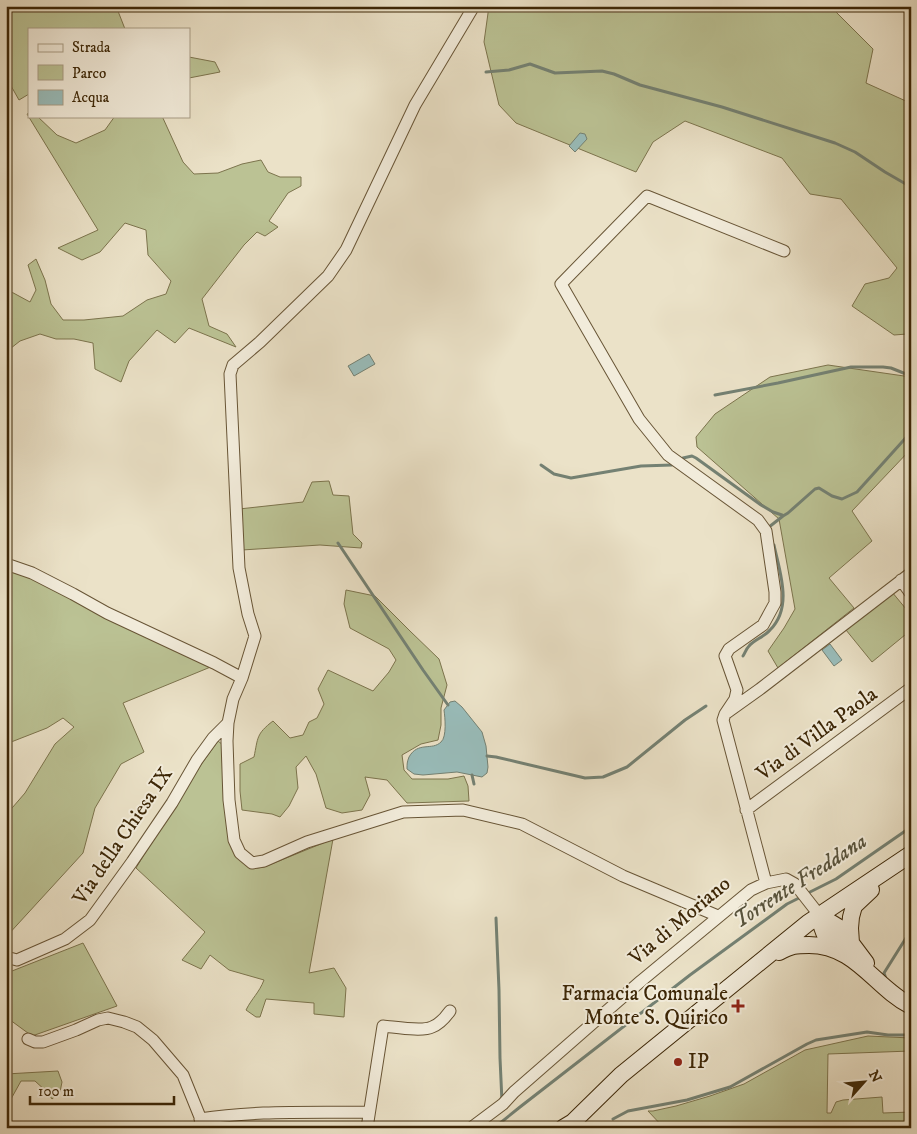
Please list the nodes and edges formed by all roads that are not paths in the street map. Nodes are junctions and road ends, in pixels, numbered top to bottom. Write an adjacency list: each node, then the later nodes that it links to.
1 (474, 6): 7 (street)
2 (784, 251): 9 (street)
3 (6, 564): 7 (street)
4 (911, 573): 5 (street)
5 (901, 580): 6 (street); 9 (street)
6 (911, 594)
7 (242, 678): 10 (street)
8 (911, 688): 11 (street, Via di Villa Paola)
9 (725, 714): 11 (street)
10 (228, 723): 15 (street); 17 (street, Via della Chiesa IX)
11 (746, 810): 13 (street)
12 (908, 856): 14 (main road); 16 (main road)
13 (766, 883): 14 (street, Via di Moriano); 15 (street, Via di Moriano)
14 (816, 911): 16 (main road); 18 (main road)
15 (718, 916): 26 (street, Via di Moriano)
16 (849, 949): 18 (main road); 19 (main road)
17 (6, 957)
18 (762, 961): 22 (main road)
19 (911, 1006)
20 (450, 1011): 23 (street)
21 (28, 1038): 24 (street)
22 (597, 1100): 27 (main road); 28 (main road)
23 (369, 1112): 24 (street); 25 (street)
24 (201, 1124)
25 (367, 1128)
26 (471, 1128)
27 (563, 1128)
28 (586, 1128)

